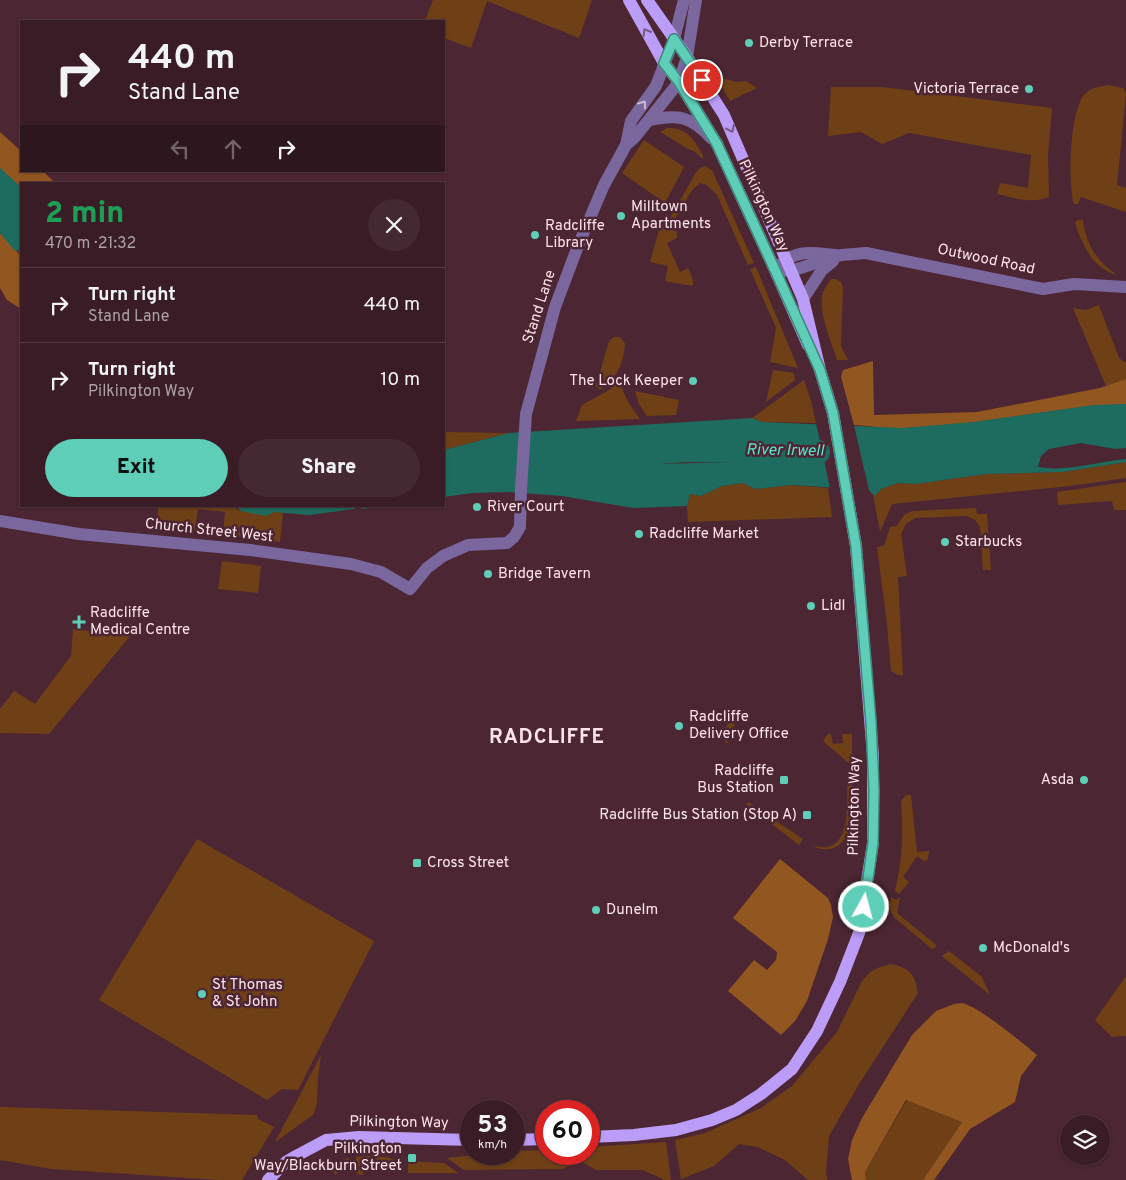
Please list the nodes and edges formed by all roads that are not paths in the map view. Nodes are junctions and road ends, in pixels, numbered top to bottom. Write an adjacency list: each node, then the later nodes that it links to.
1 (629, 0): 7 (main road, Pilkington Way, one-way to 1)
2 (647, 0): 5 (main road, Pilkington Way)
3 (684, 0): 5 (street, Stand Lane)
4 (696, 0): 6 (street, Stand Lane)
5 (674, 39): 6 (main road, Pilkington Way); 7 (street, Stand Lane)
6 (687, 57): 8 (street, Stand Lane); 13 (main road, Pilkington Way, one-way to 13)
7 (664, 63): 8 (main road, Pilkington Way); 11 (street, Stand Lane, one-way to 7)
8 (679, 82): 9 (street, Stand Lane); 10 (main road, Pilkington Way)
9 (649, 120): 10 (street); 11 (street, Stand Lane)
10 (717, 144): 14 (main road, Pilkington Way)
11 (626, 145): 20 (street, Stand Lane)
12 (841, 255): 13 (street, Outwood Road); 15 (street, Outwood Road); 16 (street, Outwood Road); 17 (street)
13 (786, 258): 14 (street); 15 (main road, Pilkington Way)
14 (775, 270): 15 (street, Outwood Road); 18 (main road, Pilkington Way)
15 (791, 271): 17 (main road, Pilkington Way)
16 (1126, 287)
17 (803, 299): 18 (main road, Pilkington Way)
18 (820, 370): 21 (main road, Pilkington Way)
19 (0, 521): 20 (street, Church Street West)
20 (410, 589)
21 (600, 1138)
22 (460, 1140): 23 (main road, Pilkington Way)
23 (268, 1180)

